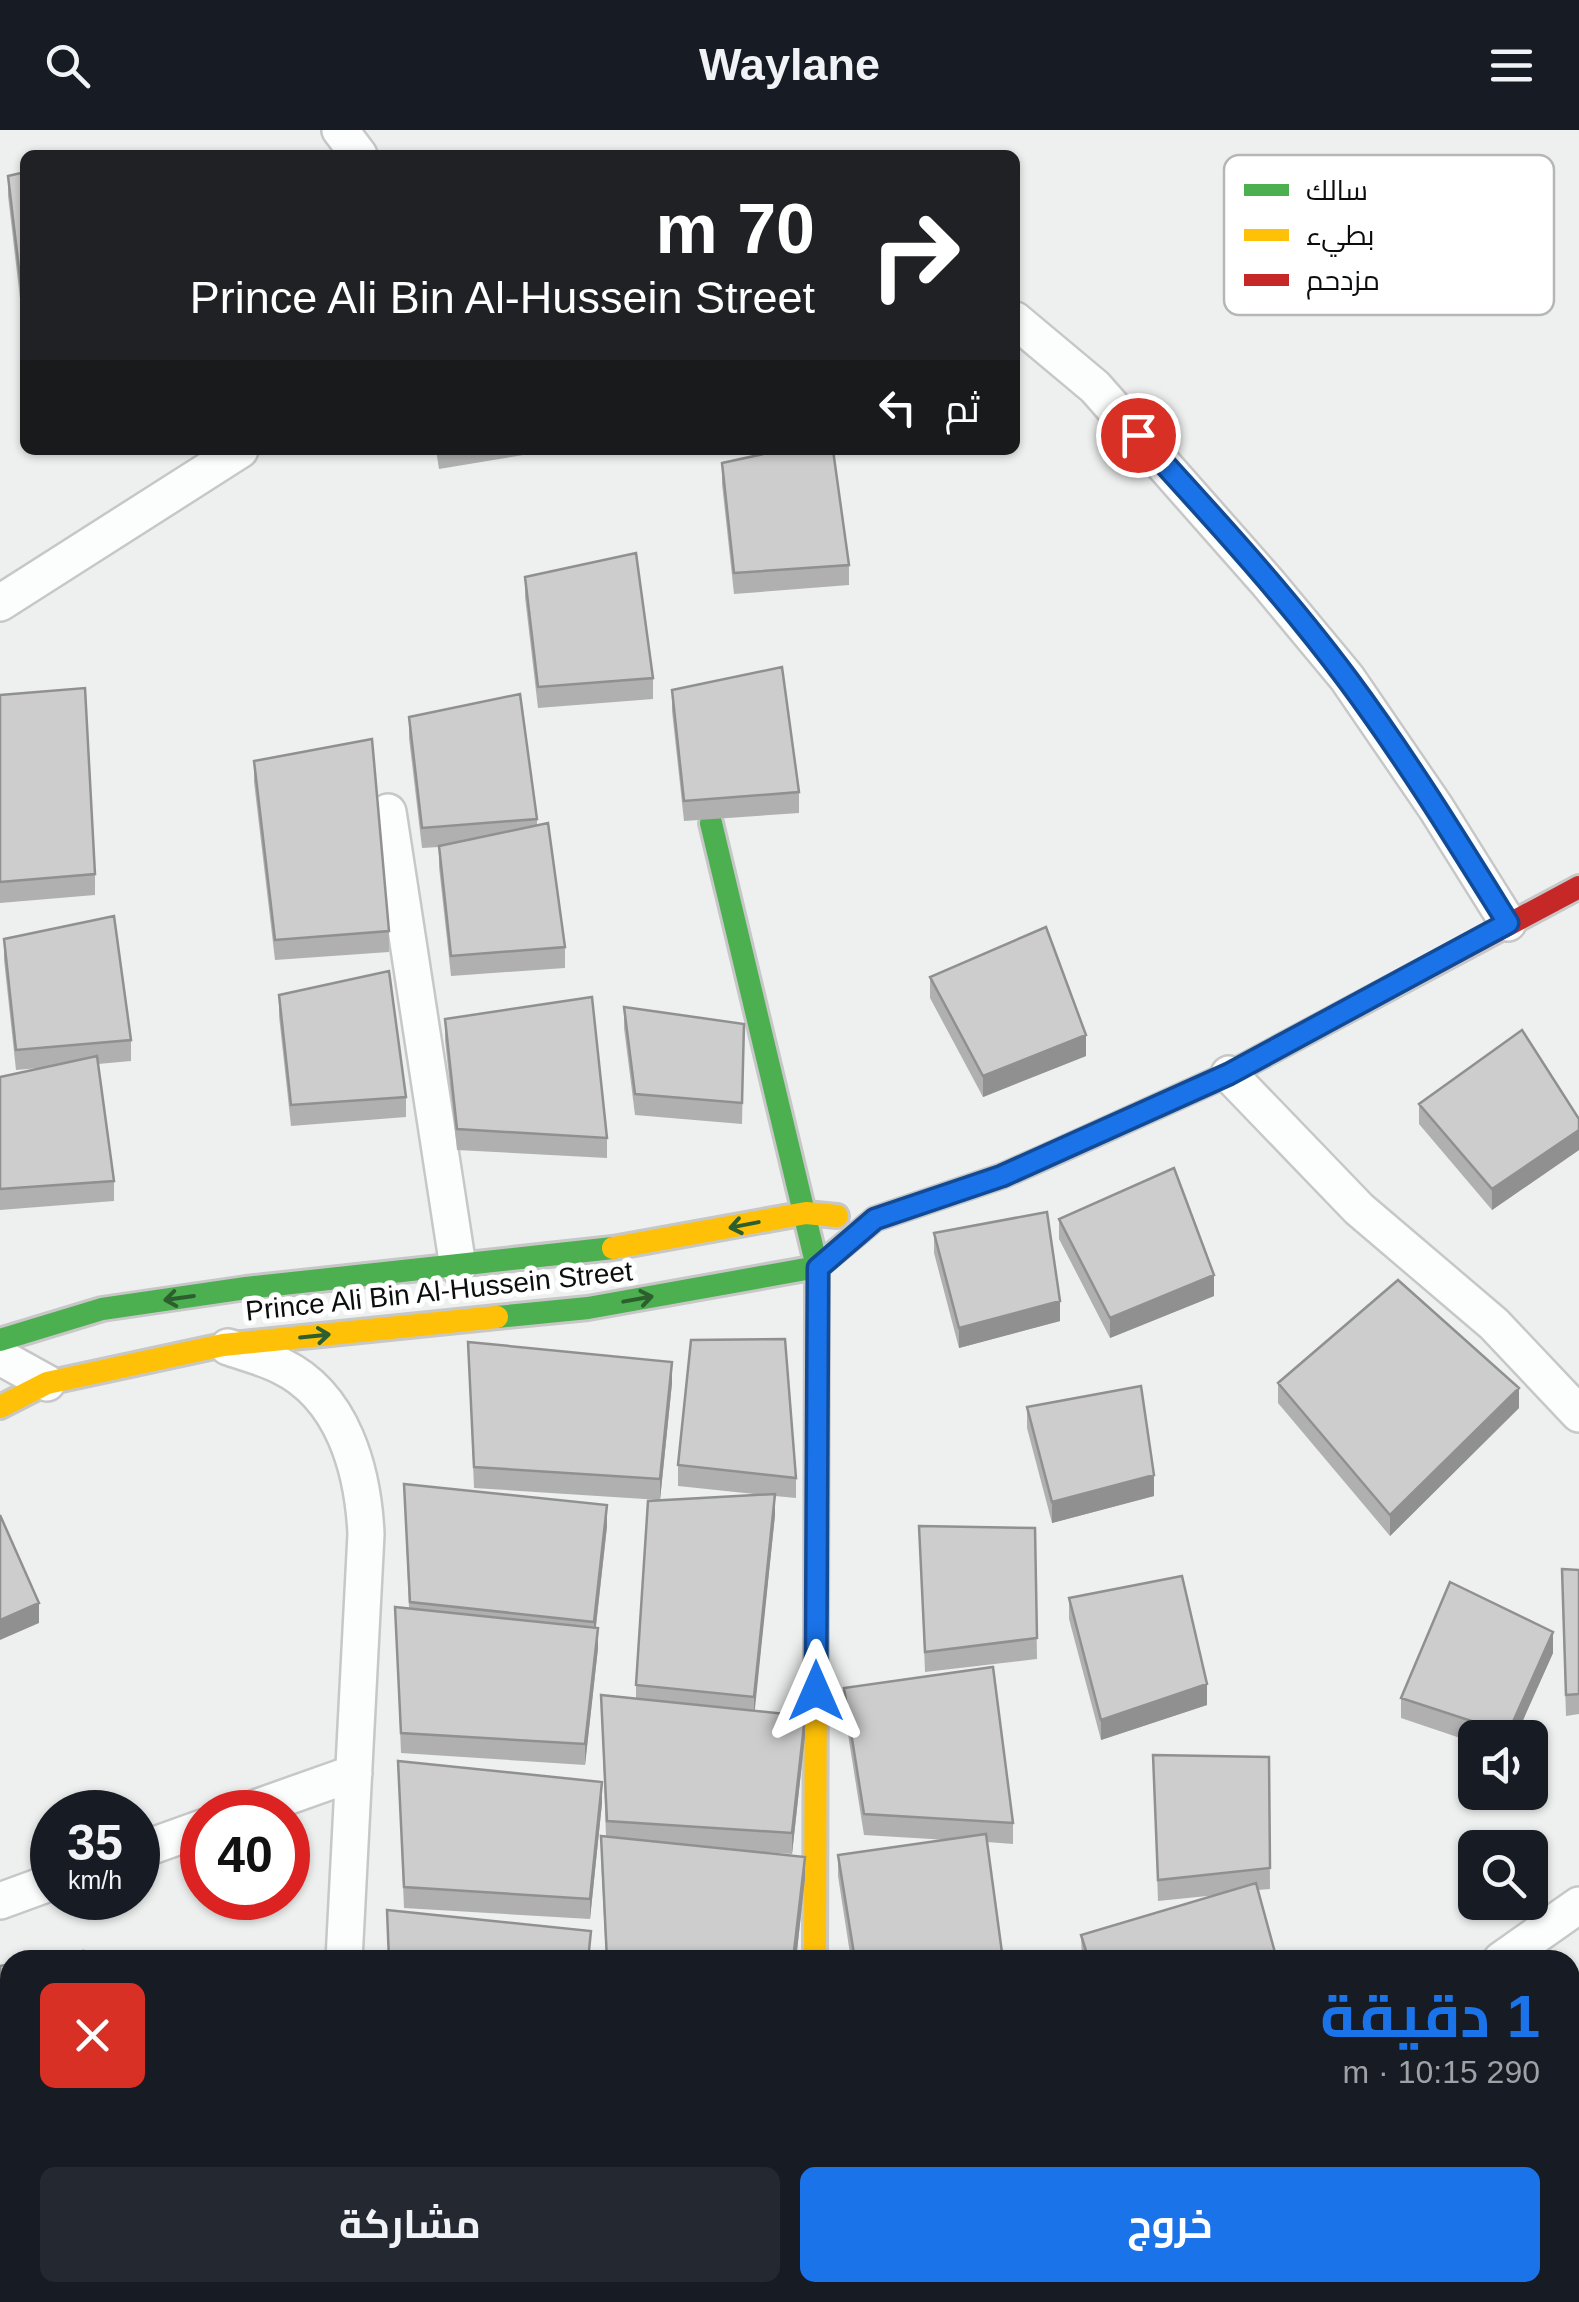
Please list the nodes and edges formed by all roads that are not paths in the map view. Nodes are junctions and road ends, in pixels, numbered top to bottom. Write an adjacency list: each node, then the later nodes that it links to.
1 (340, 130): 2 (street)
2 (355, 150)
3 (1020, 324): 9 (street)
4 (232, 455): 5 (street)
5 (0, 603)
6 (388, 812): 13 (street)
7 (711, 823): 11 (street)
8 (1578, 885): 9 (street, Prince Ali Bin Al-Hussein Street)
9 (1508, 923): 10 (street, Prince Ali Bin Al-Hussein Street)
10 (1229, 1074): 12 (street, Prince Ali Bin Al-Hussein Street); 20 (street)
11 (806, 1213): 12 (street, Prince Ali Bin Al-Hussein Street); 13 (street, Prince Ali Bin Al-Hussein Street, one-way to 13); 14 (street)
12 (875, 1219): 14 (street, Prince Ali Bin Al-Hussein Street)
13 (458, 1267): 15 (street, Prince Ali Bin Al-Hussein Street, one-way to 15)
14 (818, 1268): 16 (street, Prince Ali Bin Al-Hussein Street, one-way to 14); 27 (street)
15 (0, 1340)
16 (223, 1345): 18 (street, Prince Ali Bin Al-Hussein Street); 21 (street)
17 (0, 1357): 18 (street)
18 (47, 1383): 19 (street, Prince Ali Bin Al-Hussein Street)
19 (0, 1407)
20 (1579, 1414)
21 (354, 1772): 22 (street); 26 (street)
22 (304, 1790)
23 (30, 1890): 24 (street)
24 (0, 1901)
25 (1579, 1905): 28 (street)
26 (345, 1950)
27 (815, 1950)
28 (1515, 1950)

